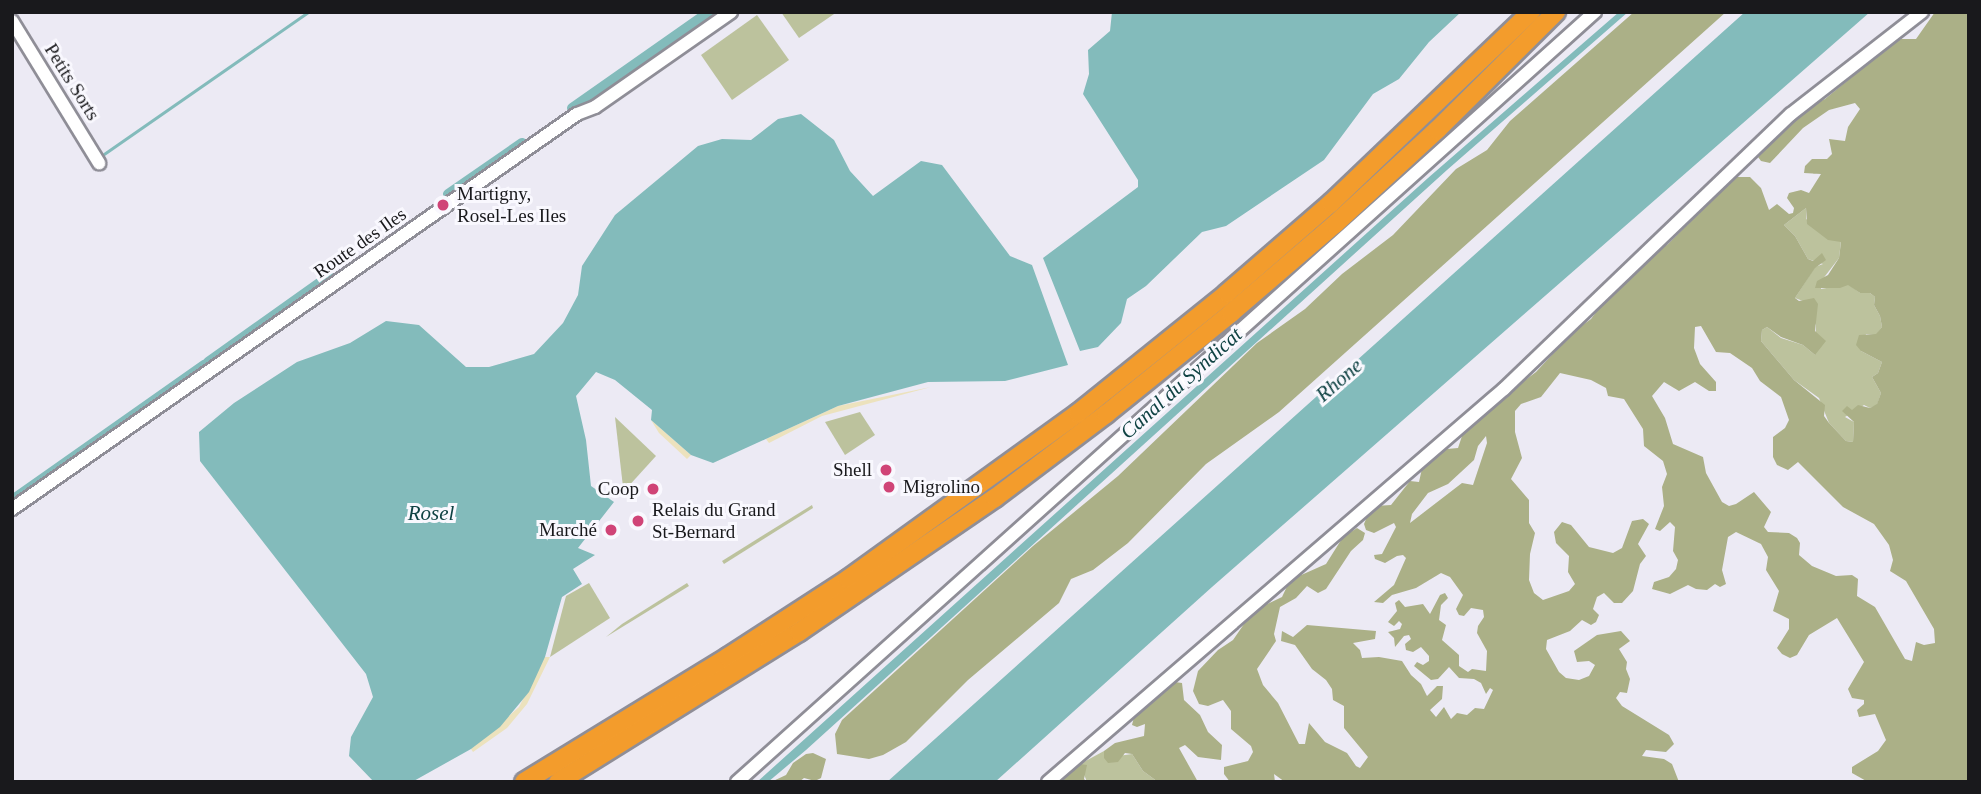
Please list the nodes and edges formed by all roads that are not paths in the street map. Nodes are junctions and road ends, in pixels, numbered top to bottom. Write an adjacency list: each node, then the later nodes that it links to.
1 (731, 12): 8 (street, Route des Iles)
2 (1531, 12): 9 (highway)
3 (1556, 12): 10 (highway)
4 (1595, 12): 11 (street)
5 (1922, 12): 12 (street)
6 (12, 21): 7 (street, Petits Sorts)
7 (99, 163)
8 (12, 509)
9 (524, 782)
10 (558, 782)
11 (737, 782)
12 (1048, 782)

